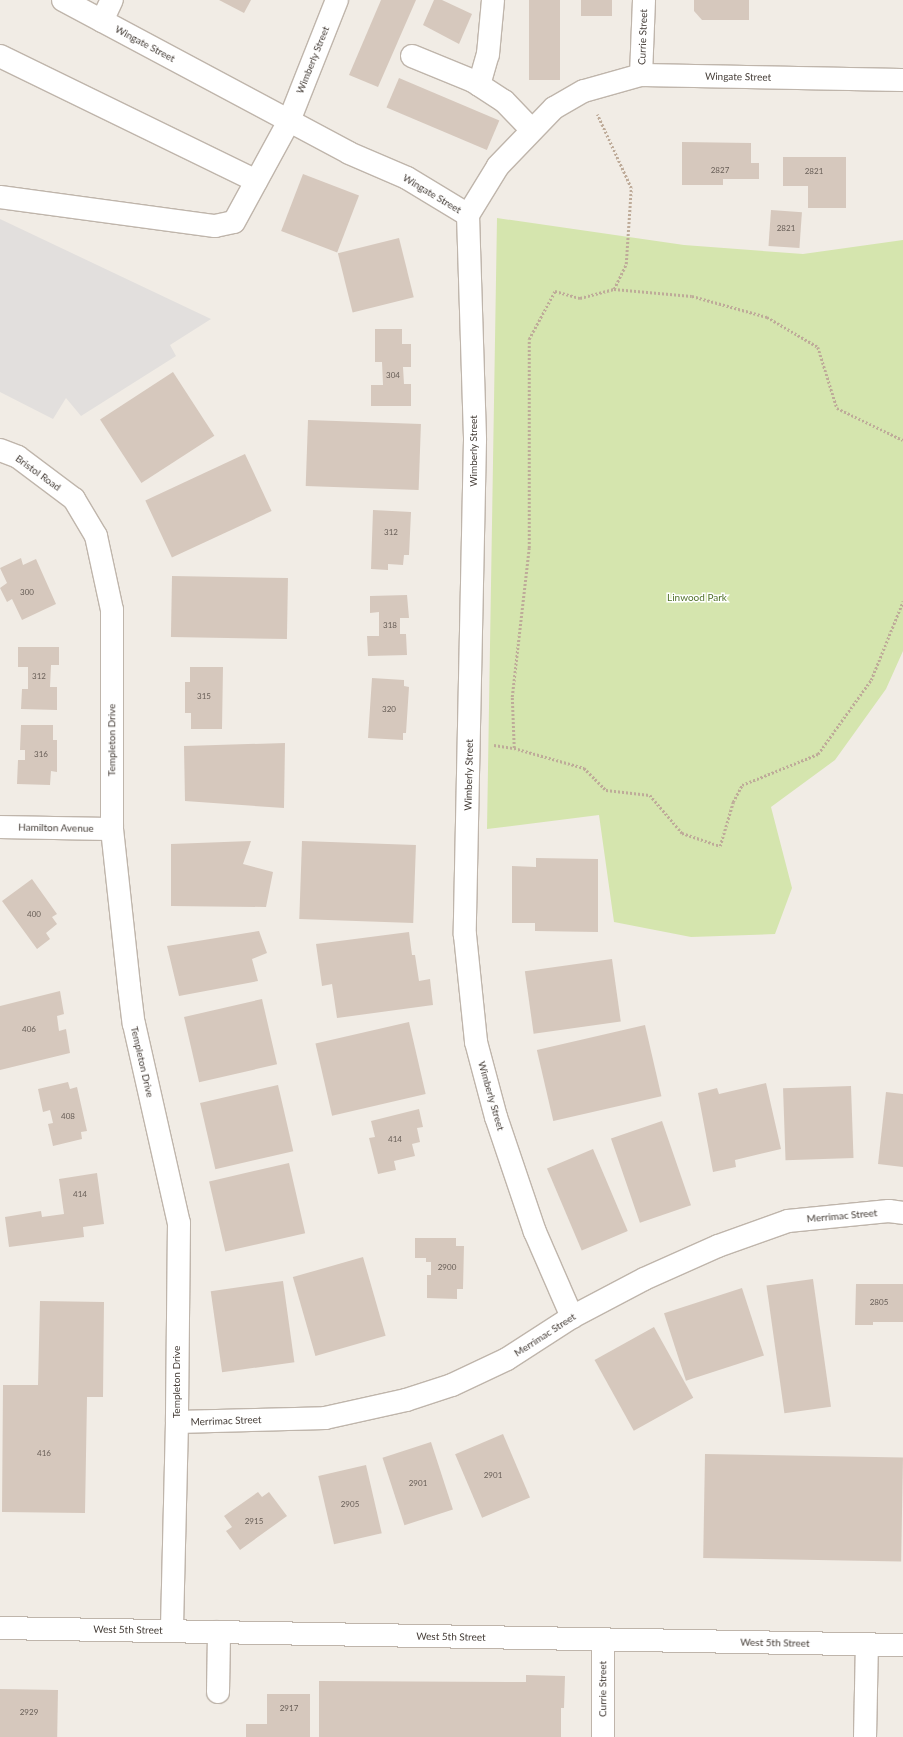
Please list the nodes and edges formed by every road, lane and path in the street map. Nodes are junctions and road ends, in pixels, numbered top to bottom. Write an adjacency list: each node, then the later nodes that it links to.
1 (63, 0): 6 (street, Wingate Street)
2 (112, 0): 6 (street)
3 (337, 0): 13 (street, Wimberly Street)
4 (493, 0): 11 (street)
5 (644, 0): 9 (street, Currie Street)
6 (102, 21): 13 (street, Wingate Street)
7 (0, 56): 15 (street)
8 (412, 56): 11 (street)
9 (641, 75): 10 (street, Wingate Street); 14 (street, Wingate Street)
10 (903, 80)
11 (479, 85): 14 (street)
12 (597, 114): 18 (path)
13 (289, 121): 15 (street, Wimberly Street); 17 (street, Wingate Street)
14 (532, 130): 17 (street, Wingate Street)
15 (256, 181): 16 (street, Wimberly Street)
16 (0, 197)
17 (468, 215): 28 (street, Wimberly Street)
18 (614, 289): 19 (path); 24 (path)
19 (903, 440)
20 (0, 450): 21 (street, Bristol Road)
21 (74, 499): 26 (street, Templeton Drive)
22 (903, 601): 24 (path)
23 (492, 745): 24 (path)
24 (514, 748)
25 (0, 827): 26 (street, Hamilton Avenue)
26 (112, 829): 29 (street, Templeton Drive)
27 (903, 1213): 28 (street, Merrimac Street)
28 (572, 1317): 29 (street, Merrimac Street)
29 (177, 1422): 31 (street, Templeton Drive)
30 (0, 1628): 31 (street, West 5th Street)
31 (172, 1631): 32 (street, West 5th Street)
32 (219, 1632): 33 (street, West 5th Street); 36 (street)
33 (603, 1640): 34 (street, West 5th Street); 37 (street, Currie Street)
34 (867, 1645): 35 (street, West 5th Street); 38 (street)
35 (903, 1645)
36 (218, 1692)
37 (603, 1737)
38 (865, 1737)

